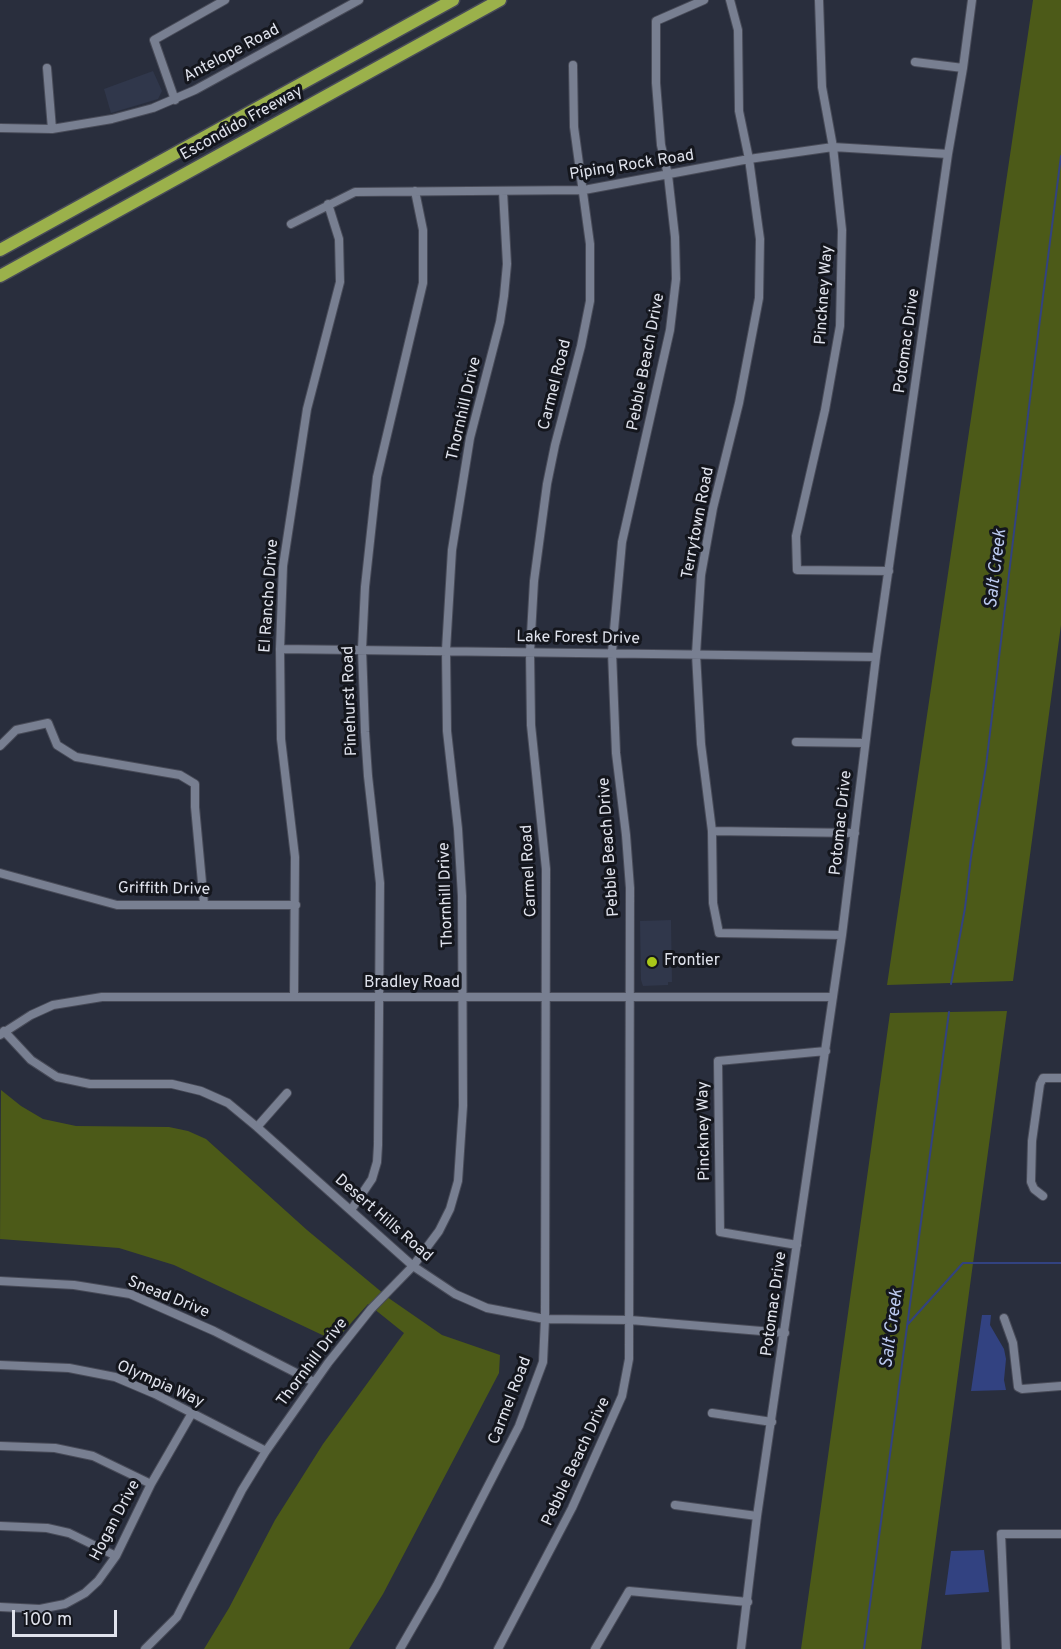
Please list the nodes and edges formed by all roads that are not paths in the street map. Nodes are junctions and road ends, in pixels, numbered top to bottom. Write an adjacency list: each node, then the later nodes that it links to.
1 (225, 0): 13 (street)
2 (359, 0): 13 (street, Antelope Road)
3 (453, 0): 25 (highway, Escondido Freeway)
4 (500, 0): 26 (highway, Escondido Freeway)
5 (704, 0): 19 (street, Pebble Beach Drive)
6 (730, 0): 18 (street, Terrytown Road)
7 (819, 0): 16 (street, Pinckney Way)
8 (972, 0): 12 (street, Potomac Drive)
9 (915, 62): 12 (street)
10 (573, 65): 20 (street, Carmel Road)
11 (47, 68): 15 (street)
12 (963, 68): 17 (street, Potomac Drive)
13 (175, 100): 15 (street, Antelope Road)
14 (0, 128): 15 (street, Antelope Road)
15 (52, 129)
16 (833, 147): 17 (street, Piping Rock Road); 18 (street, Piping Rock Road); 27 (street, Pinckney Way)
17 (948, 154): 27 (street, Potomac Drive)
18 (749, 159): 19 (street, Piping Rock Road); 33 (street, Terrytown Road)
19 (668, 175): 20 (street, Piping Rock Road); 32 (street, Pebble Beach Drive)
20 (584, 190): 22 (street, Piping Rock Road); 31 (street, Carmel Road)
21 (415, 191): 22 (street, Piping Rock Road); 23 (street, Piping Rock Road); 29 (street, Pinehurst Road)
22 (502, 191): 30 (street, Thornhill Drive)
23 (328, 204): 24 (street, Piping Rock Road); 28 (street, El Rancho Drive)
24 (291, 224)
25 (0, 250)
26 (0, 276)
27 (889, 571): 34 (street, Potomac Drive)
28 (280, 649): 29 (street, Lake Forest Drive); 42 (street, El Rancho Drive)
29 (362, 649): 30 (street, Lake Forest Drive); 45 (street, Pinehurst Road)
30 (446, 650): 31 (street, Lake Forest Drive); 47 (street, Thornhill Drive)
31 (530, 652): 32 (street, Lake Forest Drive); 48 (street, Carmel Road)
32 (612, 652): 33 (street, Lake Forest Drive); 49 (street, Pebble Beach Drive)
33 (696, 654): 34 (street, Lake Forest Drive); 38 (street, Terrytown Road)
34 (876, 657): 36 (street, Potomac Drive)
35 (796, 742): 36 (street)
36 (864, 743): 39 (street, Potomac Drive)
37 (0, 746): 41 (street)
38 (712, 831): 39 (street); 43 (street, Terrytown Road)
39 (855, 833): 43 (street, Potomac Drive)
40 (0, 873): 41 (street, Griffith Drive)
41 (204, 904): 42 (street, Griffith Drive)
42 (296, 905): 44 (street, El Rancho Drive)
43 (842, 935): 46 (street, Potomac Drive)
44 (294, 997): 45 (street, Bradley Road); 50 (street, Bradley Road)
45 (378, 997): 47 (street, Bradley Road); 56 (street, Pinehurst Road)
46 (833, 997): 49 (street, Bradley Road); 51 (street, Potomac Drive)
47 (462, 998): 48 (street, Bradley Road); 58 (street, Thornhill Drive)
48 (546, 998): 49 (street, Bradley Road); 61 (street, Carmel Road)
49 (630, 999): 62 (street, Pebble Beach Drive)
50 (2, 1033): 54 (street, Desert Hills Road)
51 (826, 1051): 57 (street, Potomac Drive); 57 (street, Pinckney Way)
52 (1061, 1078): 55 (street)
53 (287, 1093): 54 (street)
54 (257, 1127): 56 (street, Desert Hills Road)
55 (1042, 1196)
56 (351, 1210): 58 (street, Desert Hills Road)
57 (797, 1245): 63 (street, Potomac Drive)
58 (412, 1266): 61 (street, Desert Hills Road); 65 (street, Thornhill Drive)
59 (0, 1281): 65 (street, Snead Drive)
60 (1004, 1318): 66 (street)
61 (545, 1319): 62 (street, Desert Hills Road); 81 (street, Carmel Road)
62 (630, 1320): 63 (street, Desert Hills Road); 82 (street, Pebble Beach Drive)
63 (785, 1333): 69 (street, Potomac Drive)
64 (0, 1365): 67 (street, Olympia Way)
65 (314, 1382): 71 (street, Thornhill Drive)
66 (1061, 1386)
67 (192, 1413): 71 (street, Olympia Way); 72 (street, Hogan Drive)
68 (712, 1413): 69 (street)
69 (772, 1422): 74 (street, Potomac Drive)
70 (0, 1446): 72 (street)
71 (266, 1451): 80 (street, Thornhill Drive)
72 (151, 1484): 77 (street, Hogan Drive)
73 (675, 1505): 74 (street)
74 (757, 1516): 78 (street, Potomac Drive)
75 (0, 1526): 77 (street)
76 (1061, 1534): 85 (street)
77 (116, 1556): 79 (street, Hogan Drive)
78 (748, 1602): 83 (street); 84 (street, Potomac Drive)
79 (0, 1607)
80 (145, 1649)
81 (400, 1649)
82 (498, 1649)
83 (595, 1649)
84 (741, 1649)
85 (1006, 1649)

